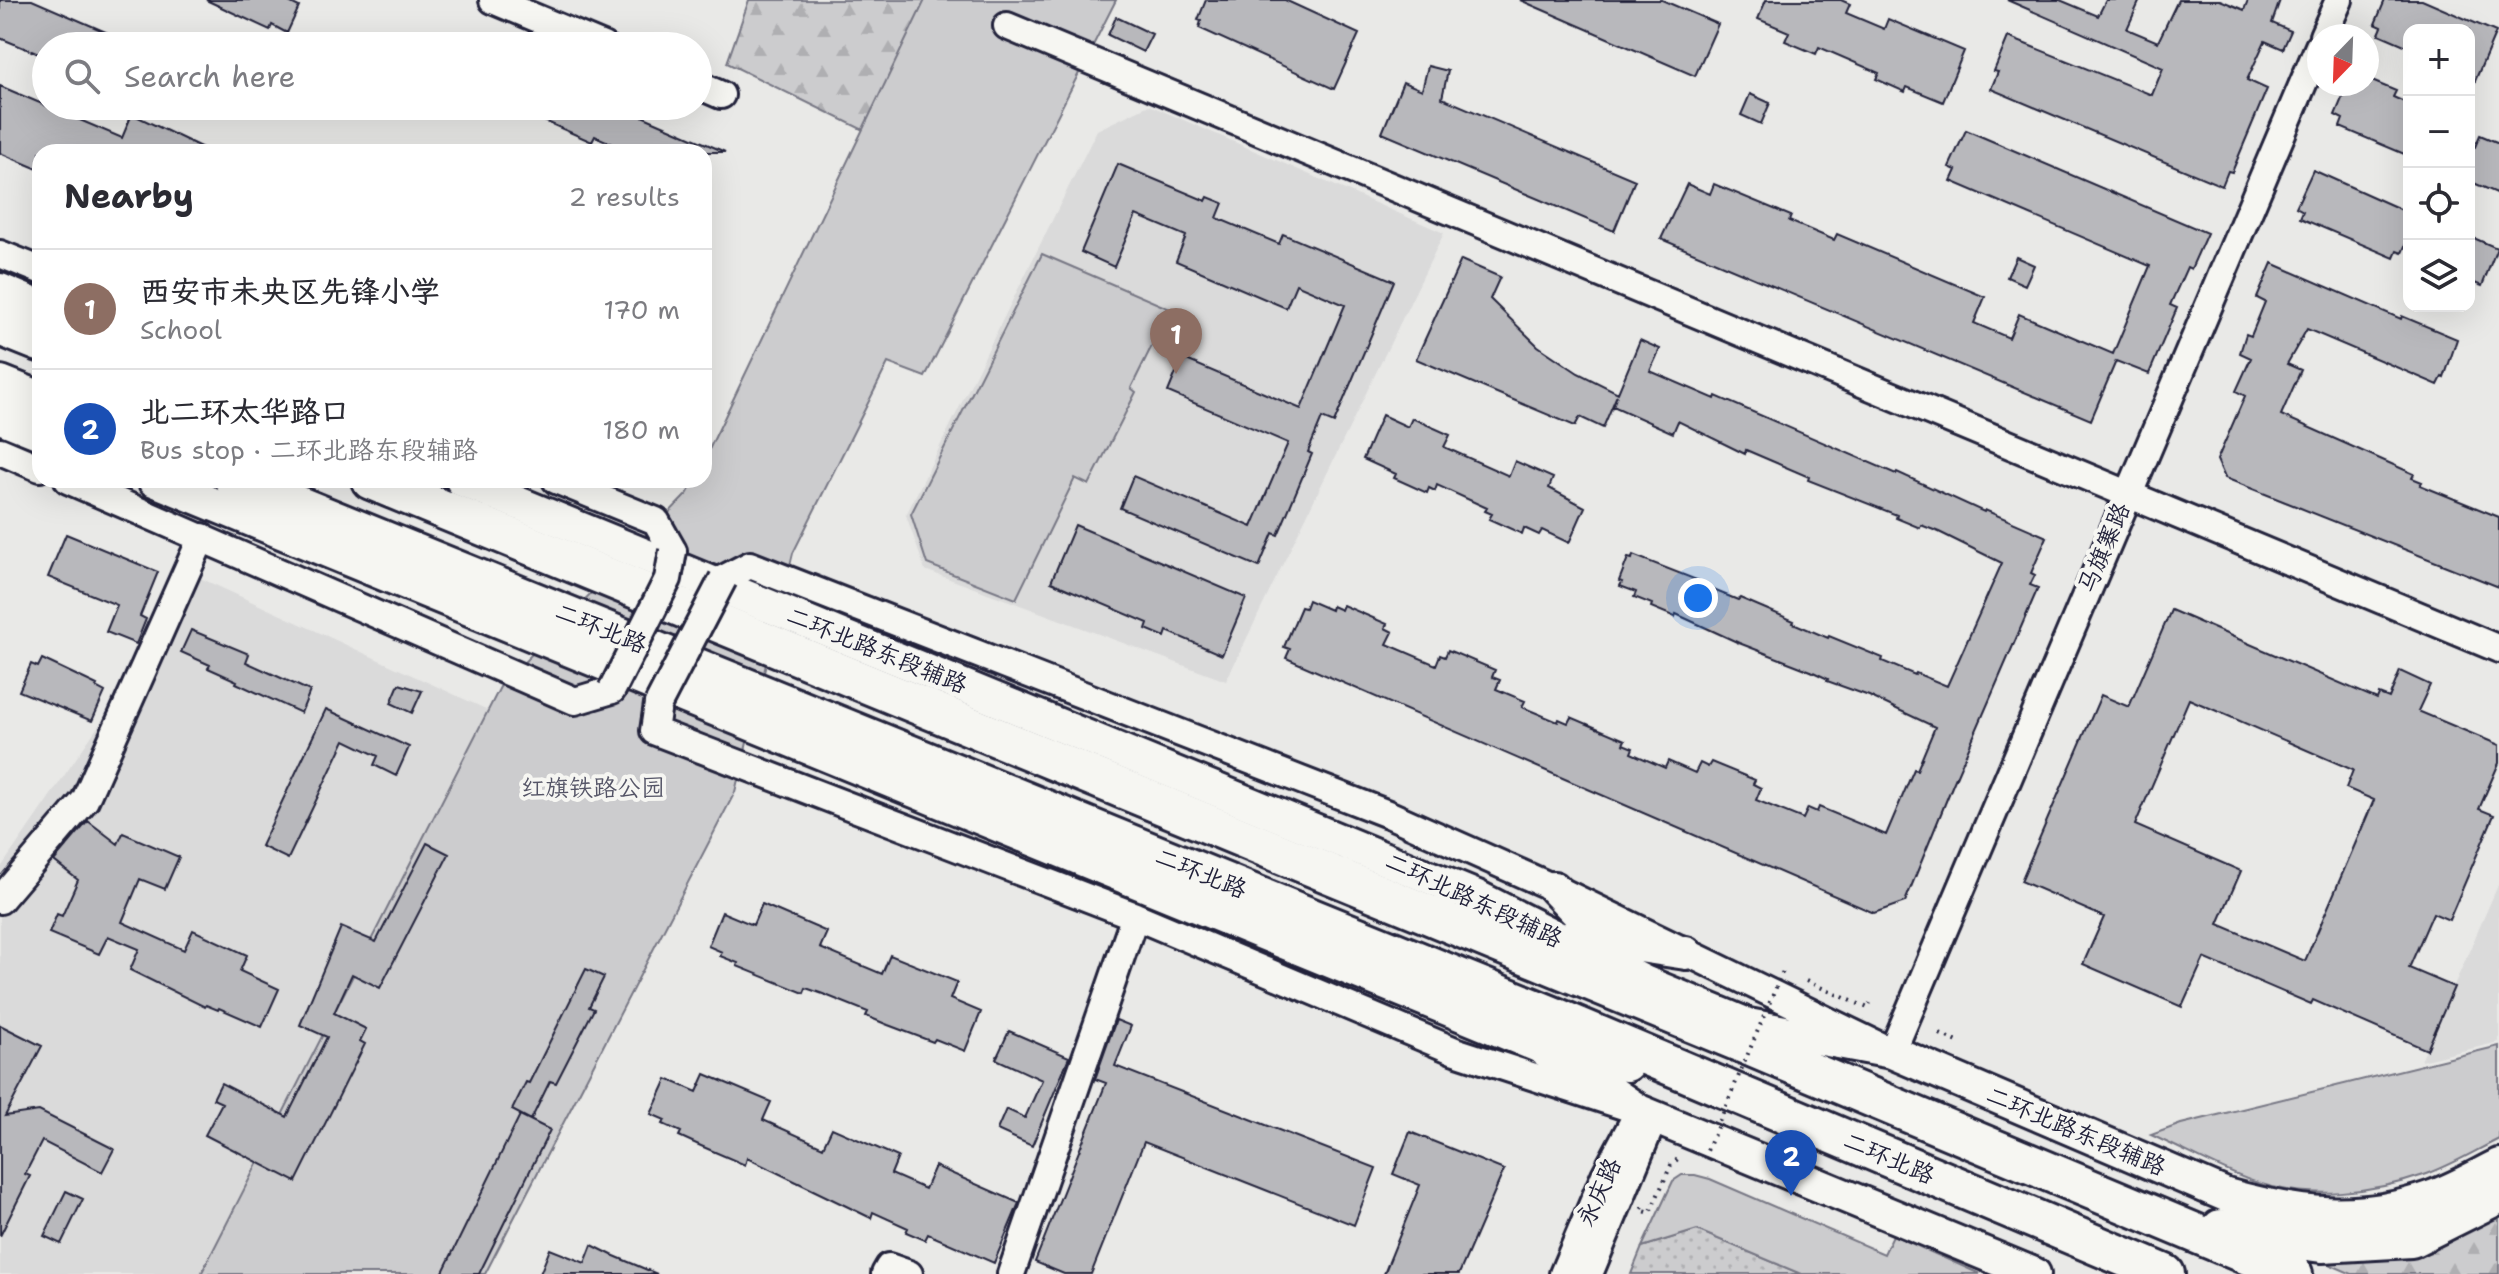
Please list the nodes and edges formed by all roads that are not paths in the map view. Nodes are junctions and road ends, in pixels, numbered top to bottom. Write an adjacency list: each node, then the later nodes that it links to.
1 (493, 0): 5 (street)
2 (2339, 0): 3 (street)
3 (2328, 24)
4 (1007, 26): 25 (street)
5 (570, 32)
6 (2307, 74): 25 (street, 马旗寨路)
7 (0, 254): 8 (street)
8 (32, 267)
9 (0, 290): 10 (main road)
10 (32, 304)
11 (0, 326): 12 (highway)
12 (32, 339)
13 (0, 385): 14 (highway)
14 (32, 398)
15 (0, 417): 16 (main road)
16 (32, 430)
17 (0, 451): 18 (street)
18 (32, 465)
19 (87, 488): 26 (street)
20 (174, 488): 38 (main road)
21 (255, 488): 34 (highway, 二环北路)
22 (390, 488): 36 (highway, 二环北路)
23 (482, 488): 31 (main road, 二环北路东段辅路)
24 (576, 488): 26 (street, bridge)
25 (2128, 493): 27 (street); 39 (street, 马旗寨路)
26 (202, 537): 29 (street)
27 (2499, 649)
28 (1554, 888): 30 (street, bridge); 32 (main road); 33 (street)
29 (0, 900)
30 (1135, 916): 41 (street); 48 (street)
31 (1545, 931): 32 (main road); 35 (main road, 二环北路东段辅路)
32 (1604, 940): 33 (main road); 35 (main road)
33 (1686, 953): 39 (street)
34 (1428, 966): 38 (highway); 40 (highway, 二环北路)
35 (1644, 982): 36 (highway); 37 (main road, 二环北路东段辅路)
36 (1690, 1022): 37 (highway); 44 (highway, 二环北路)
37 (1748, 1025): 39 (main road, 二环北路东段辅路)
38 (1553, 1052): 40 (highway); 41 (main road)
39 (1892, 1052): 42 (main road, 二环北路东段辅路)
40 (1675, 1068): 45 (highway, 二环北路)
41 (1646, 1114): 49 (street, 永庆路); 50 (street, 永庆路); 51 (main road)
42 (2499, 1165)
43 (2499, 1194): 44 (highway)
44 (2155, 1218): 52 (highway, 二环北路)
45 (2162, 1273)
46 (885, 1274): 47 (street)
47 (909, 1274)
48 (1011, 1274)
49 (1563, 1274)
50 (1589, 1274)
51 (2034, 1274)
52 (2293, 1274)

